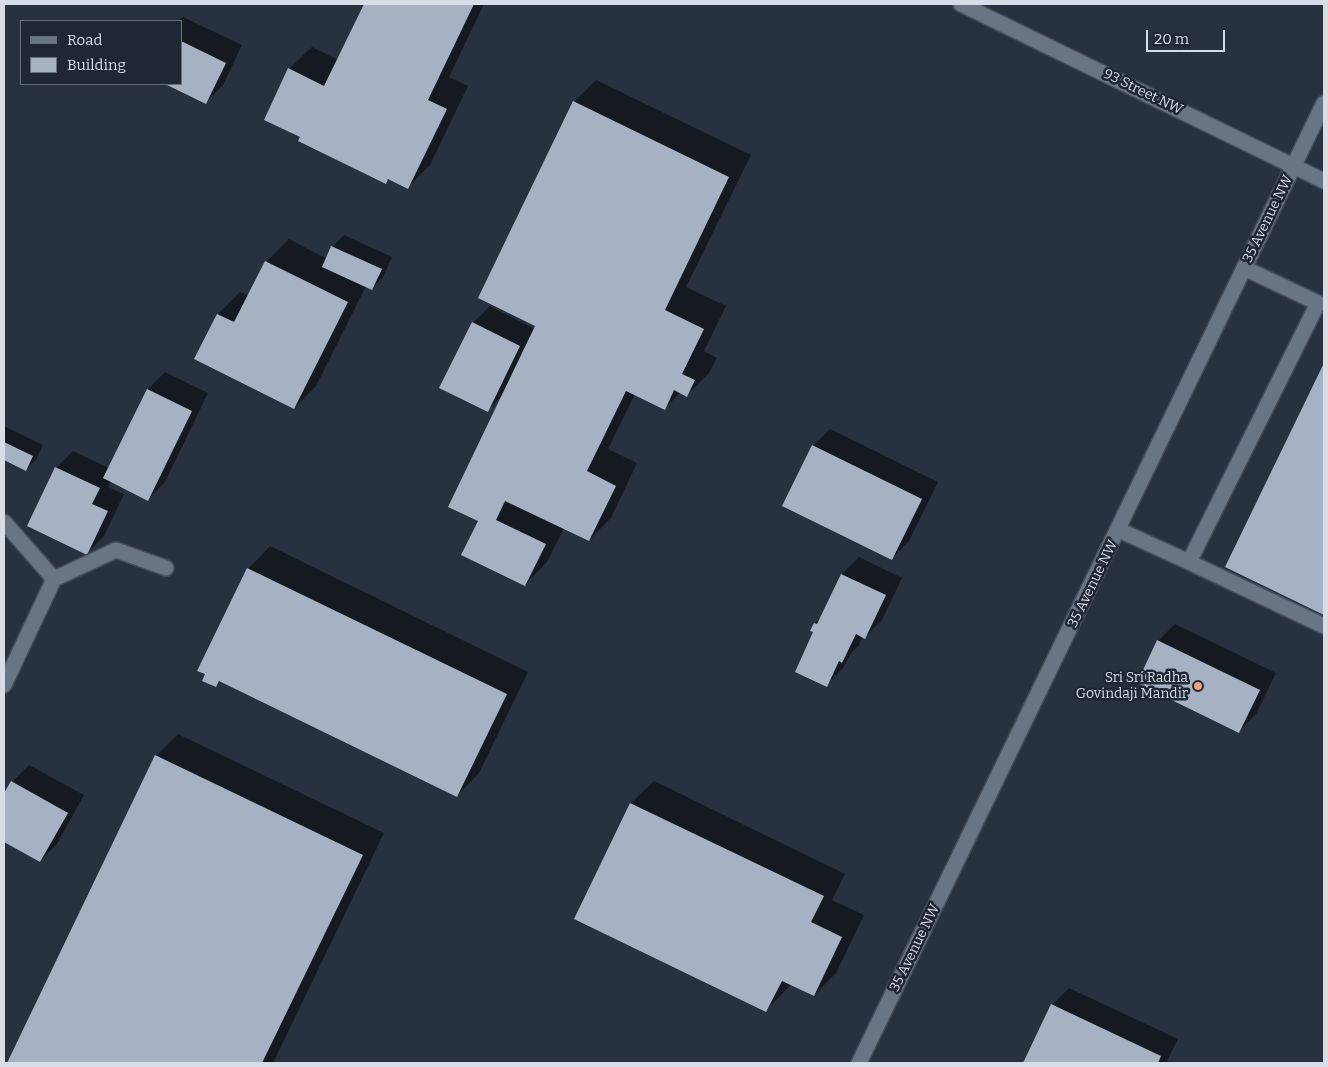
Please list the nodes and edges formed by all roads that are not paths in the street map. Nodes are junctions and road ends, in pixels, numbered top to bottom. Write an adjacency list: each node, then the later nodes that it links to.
1 (961, 4): 3 (street, 93 Street NW)
2 (1324, 104): 3 (street, 35 Avenue NW)
3 (1294, 166): 4 (street, 93 Street NW); 5 (street, 35 Avenue NW)
4 (1324, 181)
5 (1244, 268): 7 (street, 35 Avenue NW); 8 (street)
6 (4, 522): 10 (street)
7 (1119, 530): 8 (street); 13 (street, 35 Avenue NW)
8 (1189, 562): 11 (street)
9 (166, 568): 10 (street)
10 (54, 579): 12 (street)
11 (1324, 626)
12 (4, 685)
13 (859, 1063)

